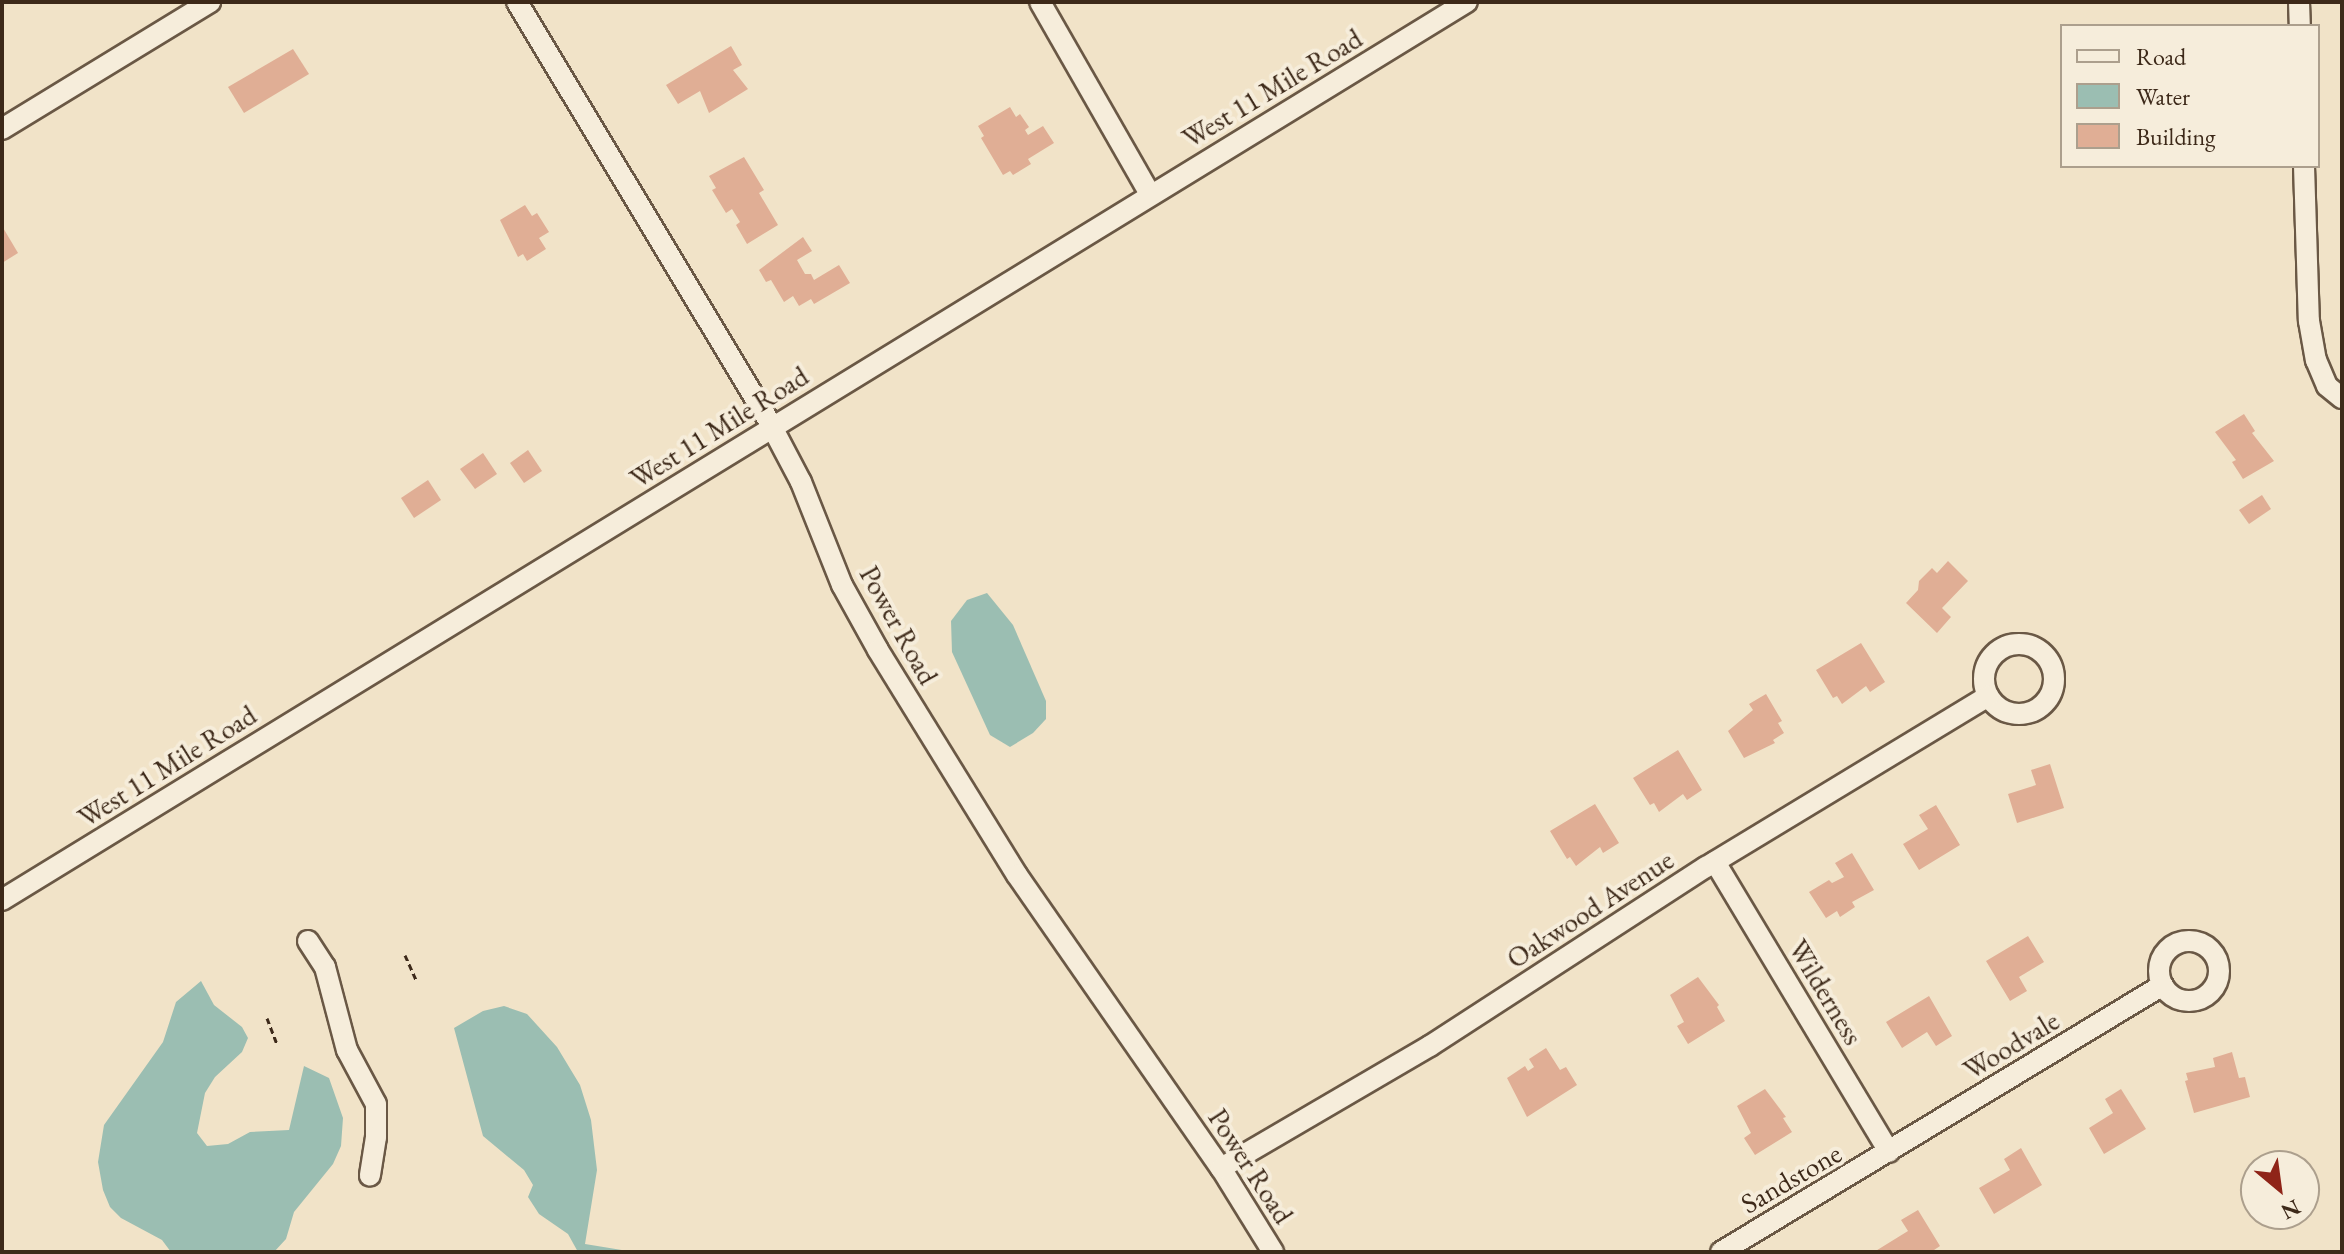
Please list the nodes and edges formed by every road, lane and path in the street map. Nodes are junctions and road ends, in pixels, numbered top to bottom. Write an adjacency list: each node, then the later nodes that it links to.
1 (210, 2): 7 (street)
2 (517, 2): 11 (street, Power Road)
3 (1040, 2): 9 (street)
4 (1467, 2): 9 (street, West 11 Mile Road)
5 (2299, 2): 6 (street)
6 (2300, 24)
7 (2, 129)
8 (2304, 168): 10 (street)
9 (1150, 194): 11 (street, West 11 Mile Road)
10 (2342, 398)
11 (772, 427): 14 (street, West 11 Mile Road); 22 (street, Power Road)
12 (1988, 696): 13 (street, Oakwood Avenue)
13 (1715, 862): 21 (street, Wilderness); 22 (street, Oakwood Avenue)
14 (2, 900)
15 (308, 941): 23 (street)
16 (405, 955): 17 (path)
17 (416, 980)
18 (2163, 985): 21 (street, Woodvale)
19 (267, 1018): 20 (path)
20 (277, 1044)
21 (1889, 1152): 25 (street, Sandstone)
22 (1221, 1168): 24 (street, Power Road)
23 (370, 1176)
24 (1273, 1252)
25 (1721, 1252)

